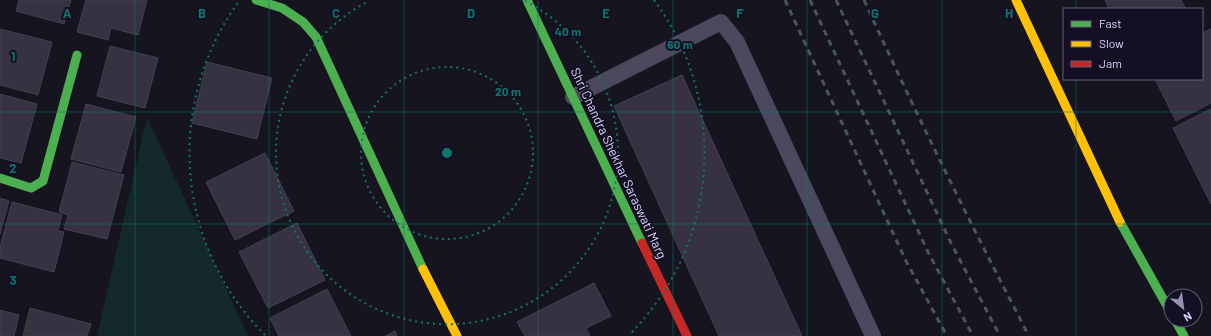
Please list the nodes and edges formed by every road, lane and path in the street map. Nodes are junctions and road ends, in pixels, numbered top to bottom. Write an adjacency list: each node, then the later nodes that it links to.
1 (256, 0): 8 (street)
2 (527, 0): 5 (street, Shri Chandra Shekhar Saraswati Marg)
3 (1016, 0): 7 (street)
4 (77, 55): 6 (street)
5 (573, 96): 9 (street, Shri Chandra Shekhar Saraswati Marg); 10 (lane)
6 (0, 178)
7 (1163, 299)
8 (457, 336)
9 (687, 336)
10 (873, 336)

